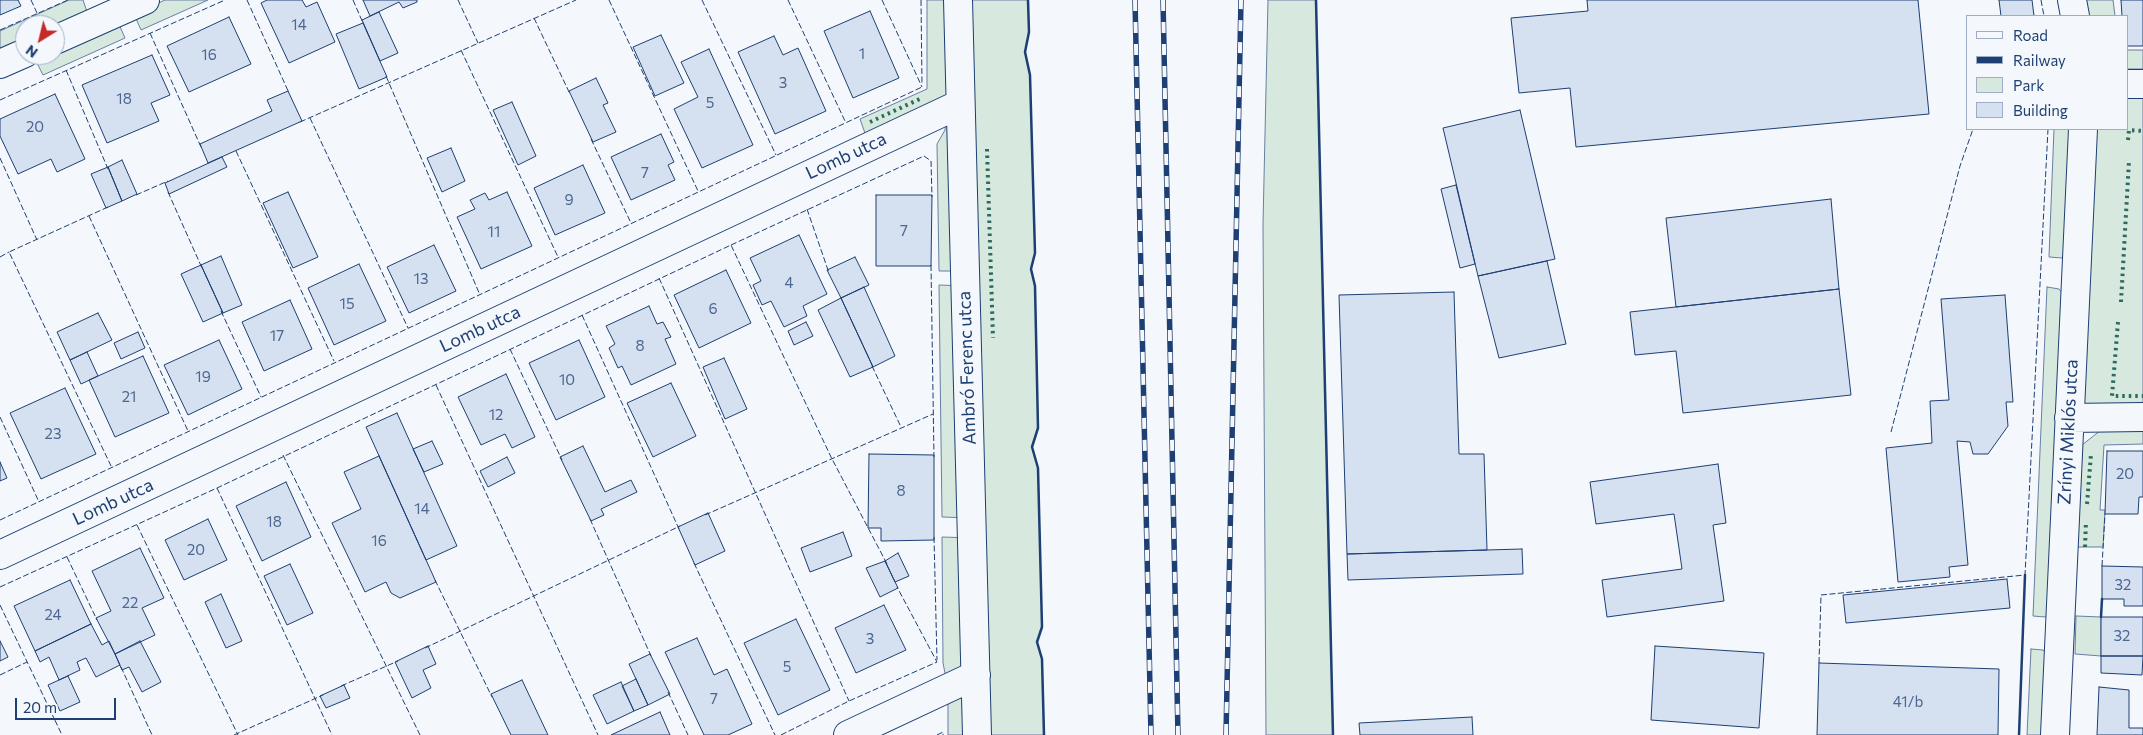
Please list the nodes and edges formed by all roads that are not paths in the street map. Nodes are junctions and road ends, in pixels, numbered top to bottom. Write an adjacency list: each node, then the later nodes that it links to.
1 (145, 0): 5 (street)
2 (958, 0): 10 (street, Ambró Ferenc utca)
3 (2072, 0): 4 (street)
4 (2075, 15)
5 (65, 36)
6 (15, 57): 7 (street)
7 (0, 64)
8 (2128, 84): 9 (street)
9 (2143, 84)
10 (960, 104): 14 (street, Lomb utca); 15 (street, Ambró Ferenc utca)
11 (2083, 130): 13 (street, Zrínyi Miklós utca)
12 (2143, 417): 13 (street)
13 (2069, 418): 18 (street, Zrínyi Miklós utca)
14 (0, 555)
15 (976, 675): 16 (street); 17 (street, Ambró Ferenc utca)
16 (848, 735)
17 (976, 735)
18 (2055, 735)

